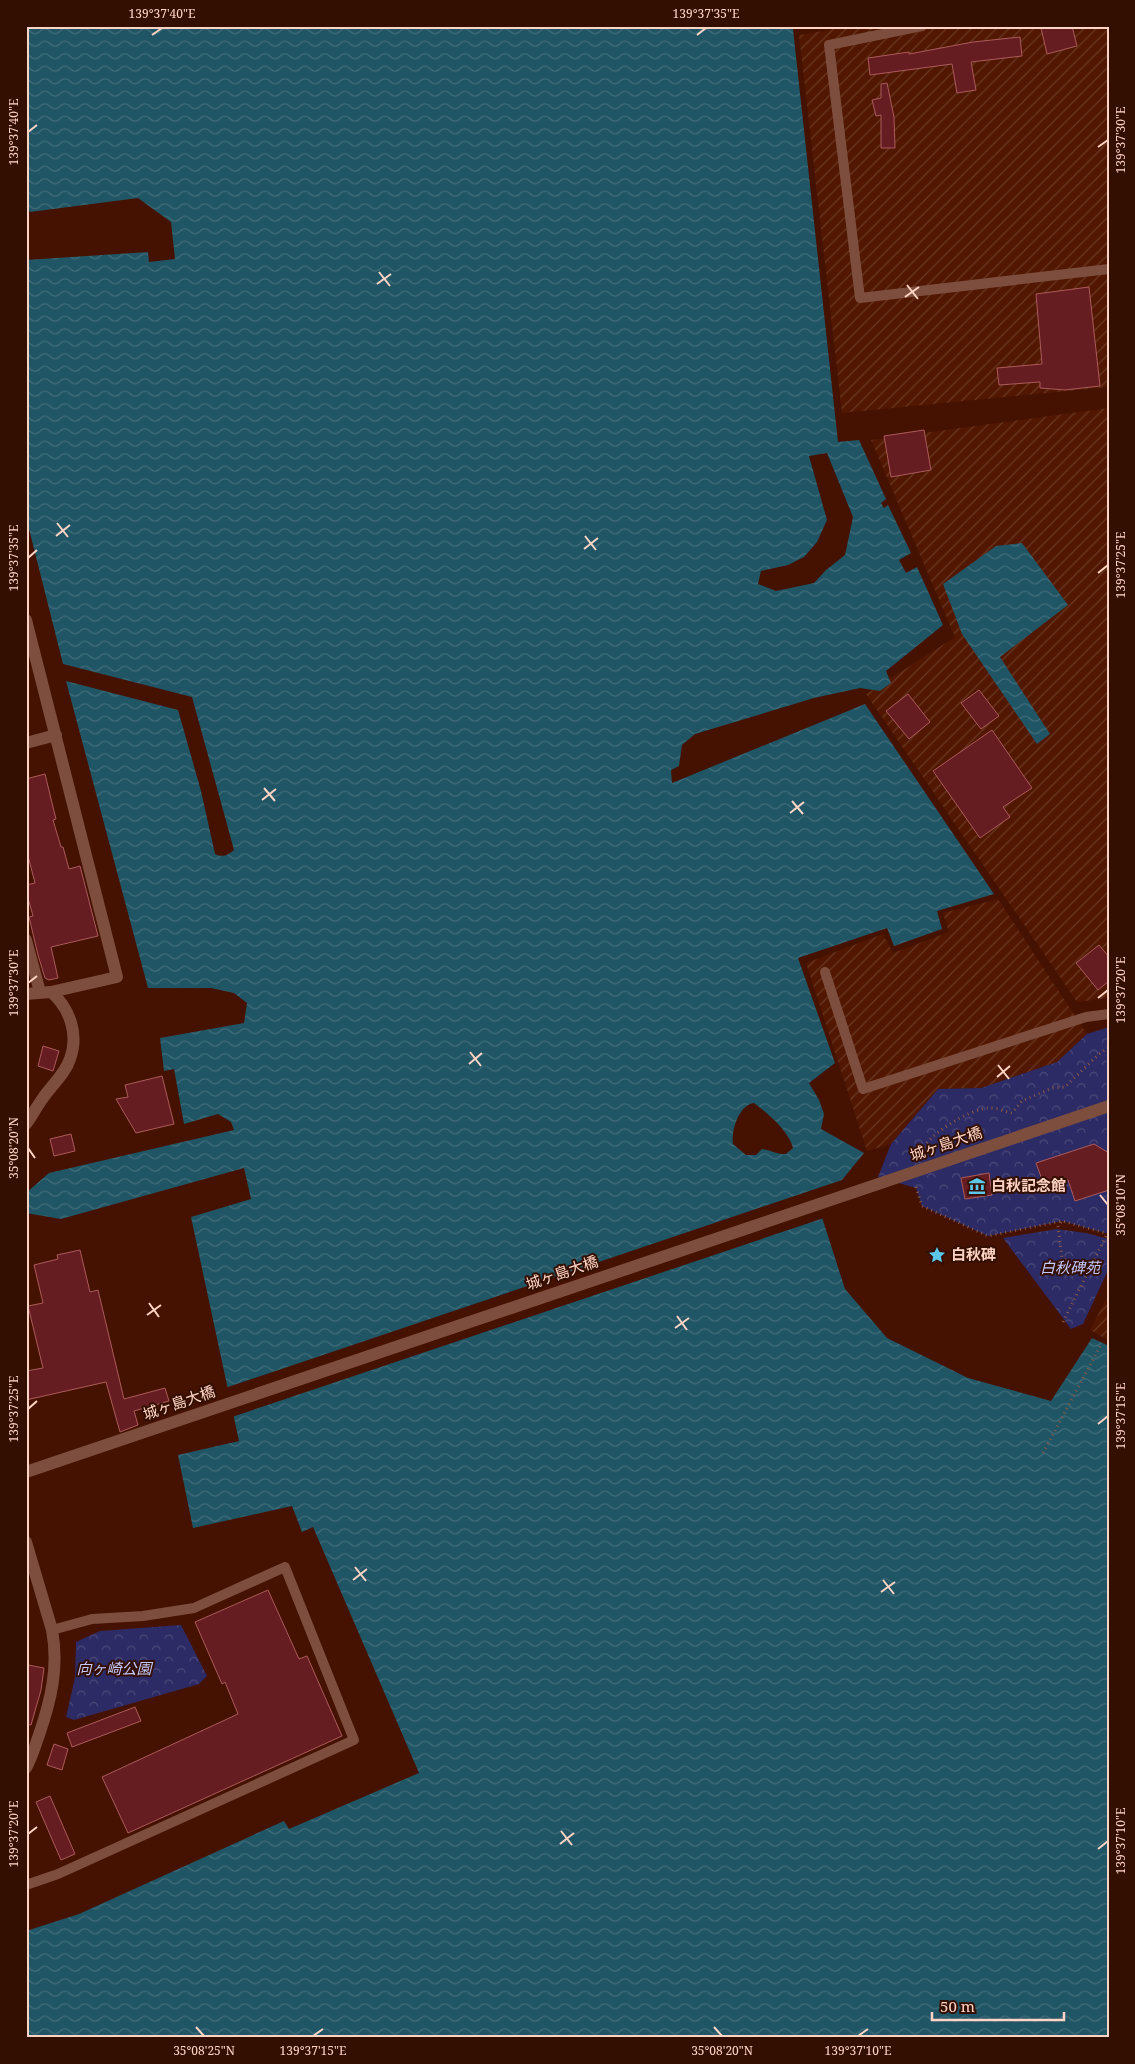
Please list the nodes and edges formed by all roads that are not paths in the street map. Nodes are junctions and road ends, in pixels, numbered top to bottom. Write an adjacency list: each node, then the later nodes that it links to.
1 (922, 26): 2 (lane)
2 (1109, 268)
3 (26, 620): 4 (street)
4 (56, 735): 5 (street); 8 (street)
5 (26, 743)
6 (26, 940): 8 (street)
7 (825, 972): 10 (lane)
8 (46, 992): 9 (street); 12 (street)
9 (26, 994)
10 (1109, 1014)
11 (1109, 1106): 13 (street, 城ヶ島大橋, bridge)
12 (26, 1124)
13 (26, 1472)
14 (26, 1542): 15 (street)
15 (29, 1563): 16 (street)
16 (52, 1630): 17 (street); 18 (lane)
17 (26, 1768)
18 (26, 1885)

